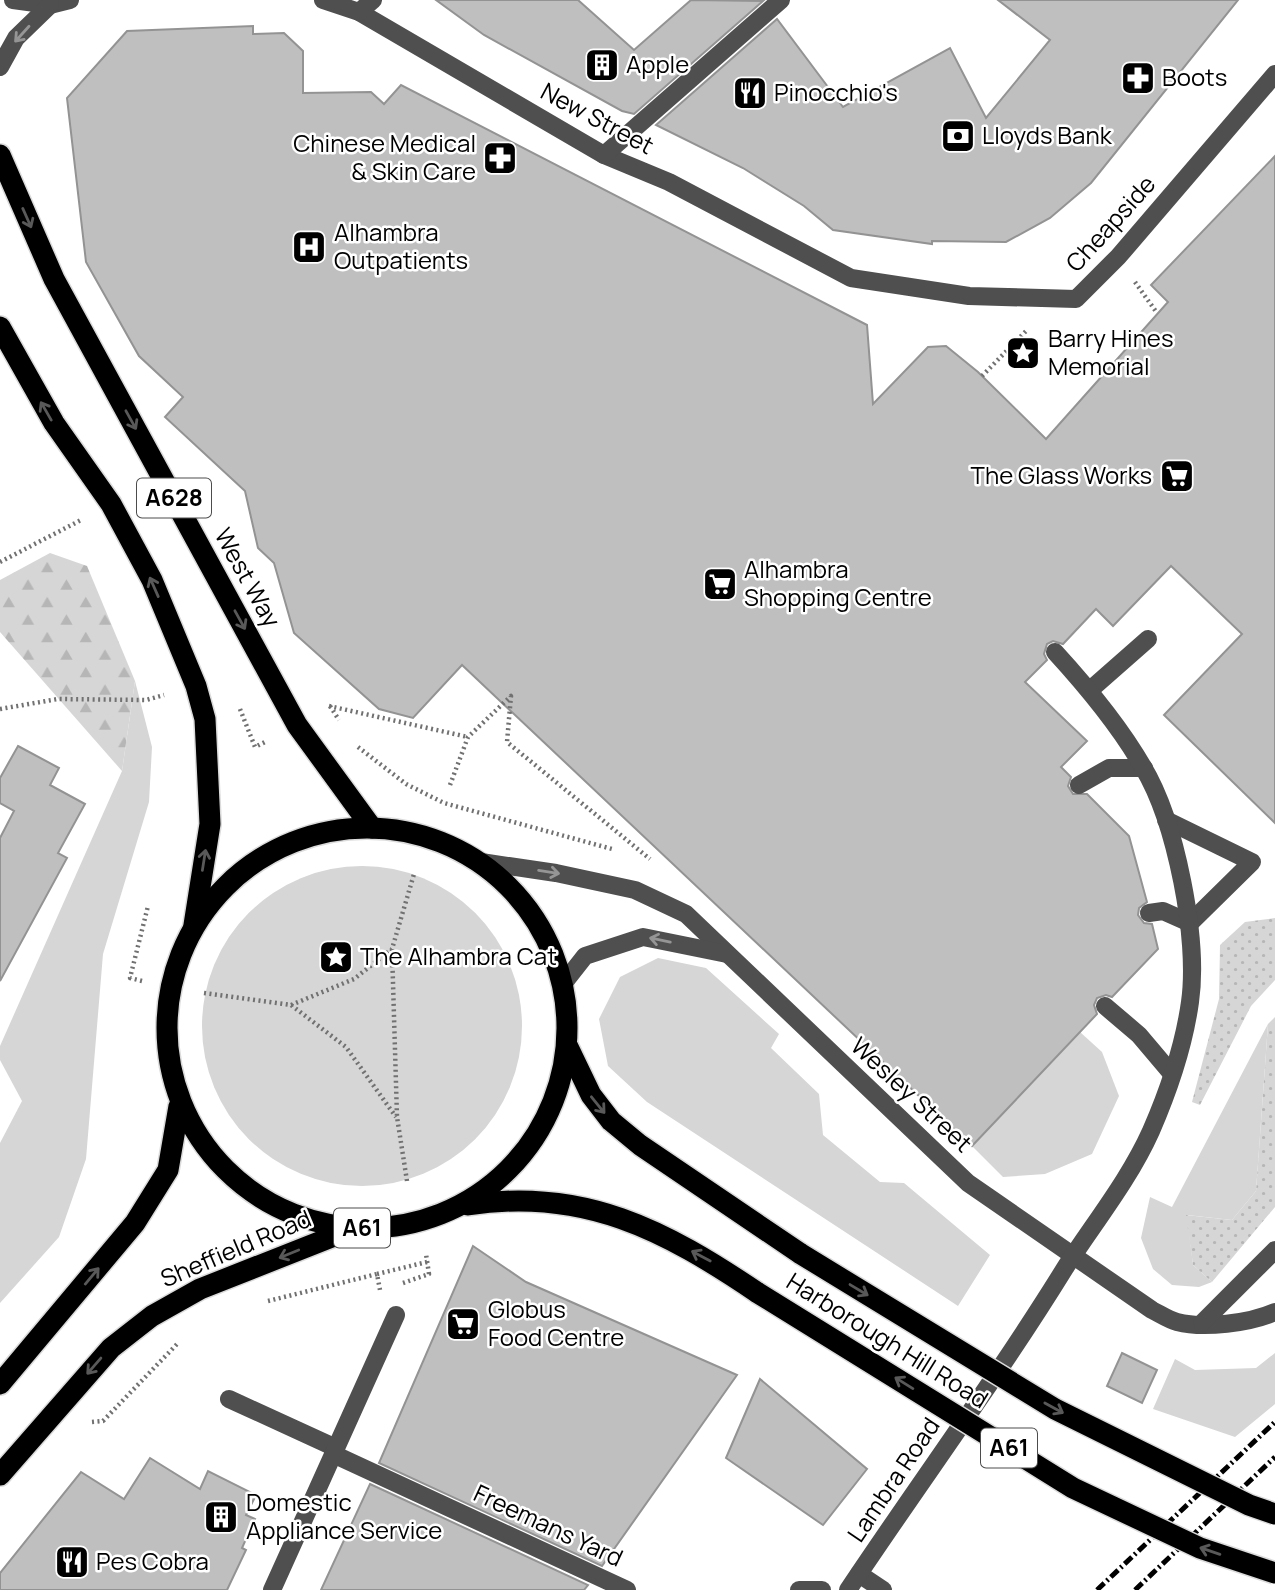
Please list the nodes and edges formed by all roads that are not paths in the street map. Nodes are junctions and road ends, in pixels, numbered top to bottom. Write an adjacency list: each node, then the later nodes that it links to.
1 (13, 0): 6 (street)
2 (69, 0): 6 (street)
3 (323, 0): 7 (street, New Street)
4 (373, 0): 7 (street)
5 (781, 0): 11 (street)
6 (50, 5): 8 (street, one-way to 8)
7 (359, 12): 11 (street, New Street)
8 (0, 67)
9 (1275, 74): 12 (street, Cheapside)
10 (0, 155): 20 (highway, West Way / A628, one-way to 20)
11 (604, 155): 12 (street, New Street)
12 (850, 278)
13 (0, 327): 24 (highway, A628, one-way to 13)
14 (1148, 639): 16 (street)
15 (1055, 652): 16 (street, Lambra Road)
16 (1090, 690): 17 (street, Lambra Road)
17 (1144, 768): 18 (street); 19 (street, Lambra Road)
18 (1079, 785)
19 (1166, 820): 23 (street, Lambra Road); 23 (street)
20 (372, 828): 21 (highway, A61); 24 (highway, A61)
21 (481, 862): 25 (street, Wesley Street, one-way to 25); 26 (highway, A61)
22 (1149, 913): 23 (street)
23 (1190, 923): 29 (street, Lambra Road)
24 (194, 927): 30 (highway, A61)
25 (727, 954): 26 (street, one-way to 26); 34 (street, Wesley Street)
26 (563, 984): 28 (highway, A61)
27 (1105, 1006): 29 (street)
28 (567, 1045): 31 (highway, A61); 42 (highway, Harborough Hill Road / A61, one-way to 42, bridge)
29 (1172, 1074): 34 (street, Lambra Road)
30 (179, 1106): 32 (highway, A61); 38 (highway, A61, one-way to 30)
31 (460, 1206): 32 (highway, A61); 43 (highway, Harborough Hill Road / A61, one-way to 31, bridge)
32 (352, 1228): 41 (highway, Sheffield Road / A61, one-way to 41)
33 (1275, 1250): 37 (street)
34 (1072, 1258): 37 (street, Wesley Street); 44 (street, Lambra Road)
35 (1274, 1313): 37 (street, Wesley Street)
36 (396, 1315): 40 (street)
37 (1202, 1324)
38 (0, 1384)
39 (229, 1399): 40 (street, Freemans Yard)
40 (335, 1451): 45 (street); 46 (street, Freemans Yard)
41 (0, 1475)
42 (1275, 1514)
43 (1275, 1573)
44 (859, 1574): 49 (street, Lambra Road); 50 (street)
45 (272, 1590)
46 (627, 1590)
47 (799, 1590): 48 (street)
48 (822, 1590)
49 (848, 1590)
50 (883, 1590)

